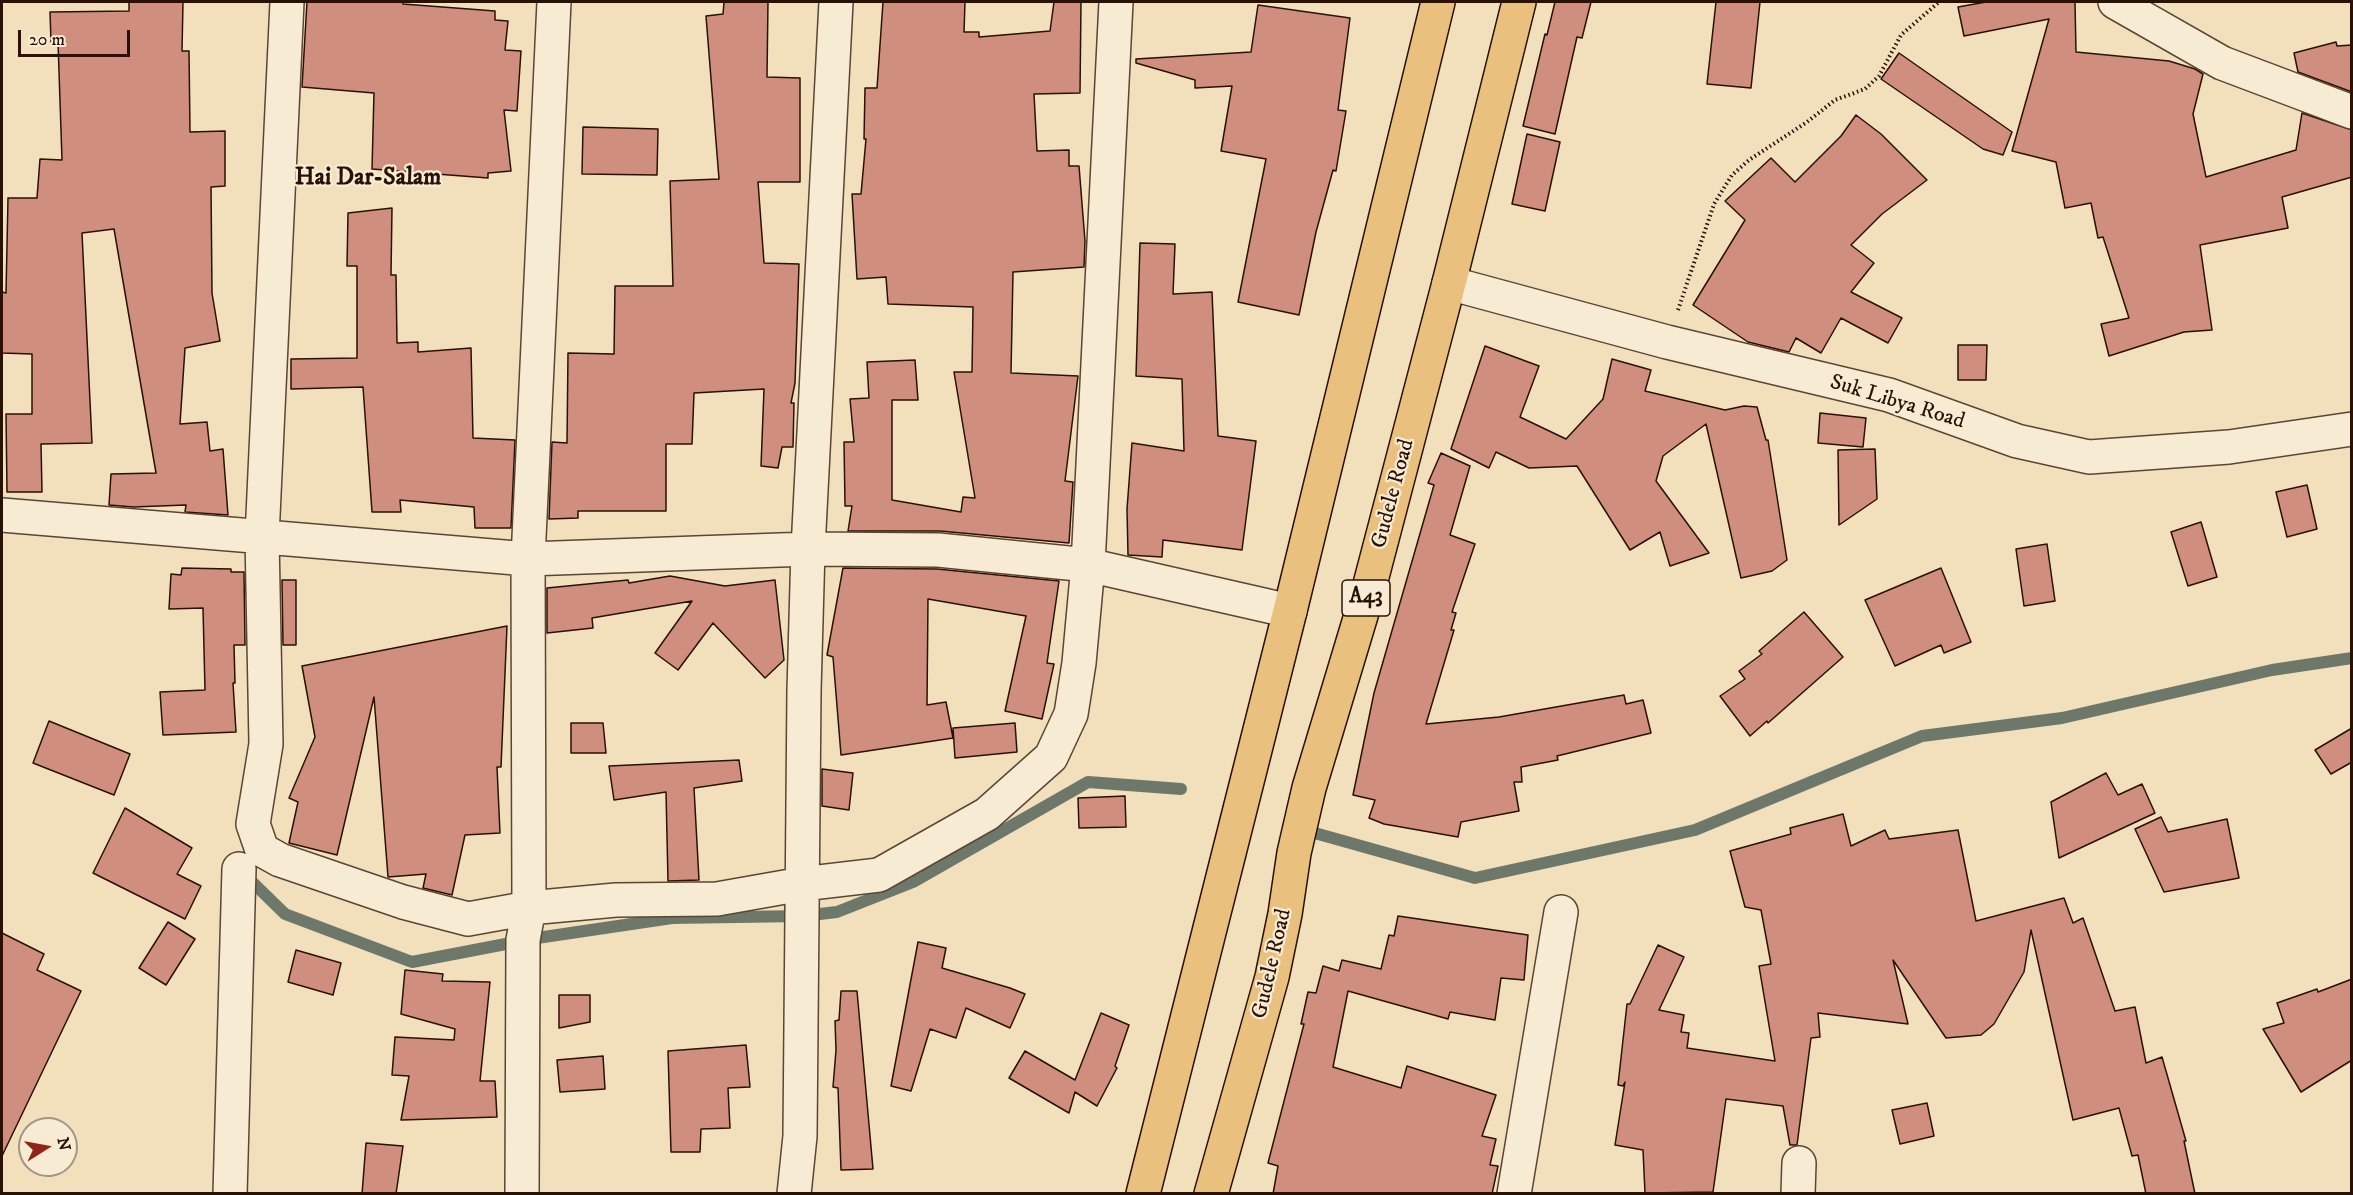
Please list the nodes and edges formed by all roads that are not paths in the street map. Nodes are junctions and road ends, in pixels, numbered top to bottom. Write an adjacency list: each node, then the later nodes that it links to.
1 (287, 2): 12 (street)
2 (554, 2): 14 (street)
3 (836, 2): 13 (street)
4 (1116, 2): 15 (street)
5 (1438, 2): 16 (highway)
6 (1519, 2): 9 (highway, Gudele Road / A43)
7 (2115, 2): 8 (street)
8 (2352, 112)
9 (1449, 283): 10 (street, Suk Libya Road); 25 (highway, Gudele Road / A43)
10 (2352, 429)
11 (2, 514): 12 (street)
12 (262, 537): 14 (street); 19 (street)
13 (808, 549): 14 (street); 15 (street); 18 (street)
14 (528, 559): 19 (street)
15 (1088, 565): 16 (street); 18 (street)
16 (1290, 611): 24 (highway)
17 (239, 869): 21 (street)
18 (802, 884): 19 (street); 23 (street)
19 (529, 908): 22 (street)
20 (1561, 912): 26 (street)
21 (230, 1194)
22 (522, 1194)
23 (794, 1194)
24 (1143, 1194)
25 (1211, 1194)
26 (1514, 1194)

